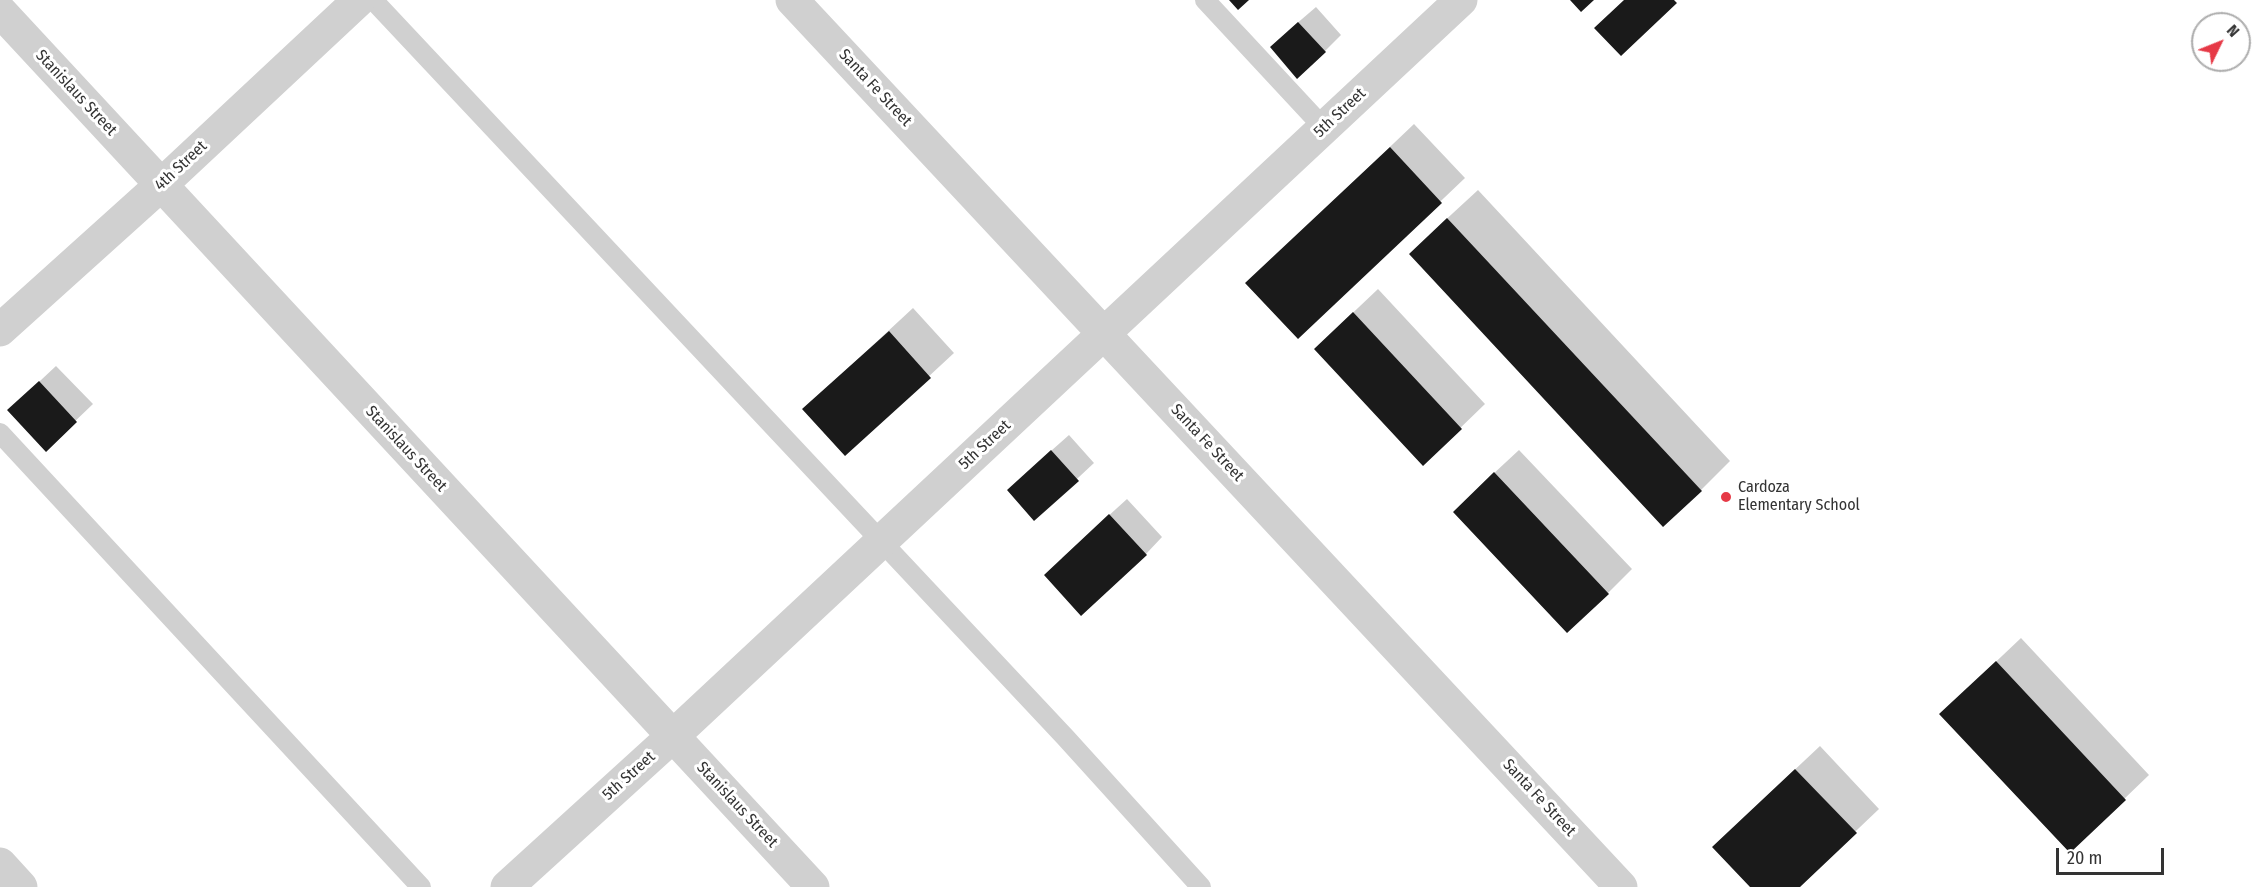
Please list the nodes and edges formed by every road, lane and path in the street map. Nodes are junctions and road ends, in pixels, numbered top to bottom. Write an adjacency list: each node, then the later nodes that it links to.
1 (359, 0): 8 (street, 4th Street)
2 (373, 0): 12 (lane)
3 (792, 0): 10 (street, Santa Fe Street)
4 (1205, 0): 7 (lane)
5 (1461, 0): 7 (street, 5th Street)
6 (0, 11): 8 (street, Stanislaus Street)
7 (1324, 128): 10 (street, 5th Street)
8 (161, 185): 9 (street, 4th Street); 13 (street, Stanislaus Street)
9 (0, 330)
10 (1105, 334): 12 (street, 5th Street); 20 (street, Santa Fe Street)
11 (0, 433): 16 (lane)
12 (880, 543): 13 (street, 5th Street); 19 (lane)
13 (673, 736): 17 (street, 5th Street); 18 (street, Stanislaus Street)
14 (0, 864): 15 (street)
15 (21, 887)
16 (421, 887)
17 (507, 887)
18 (813, 887)
19 (1201, 887)
20 (1621, 887)

